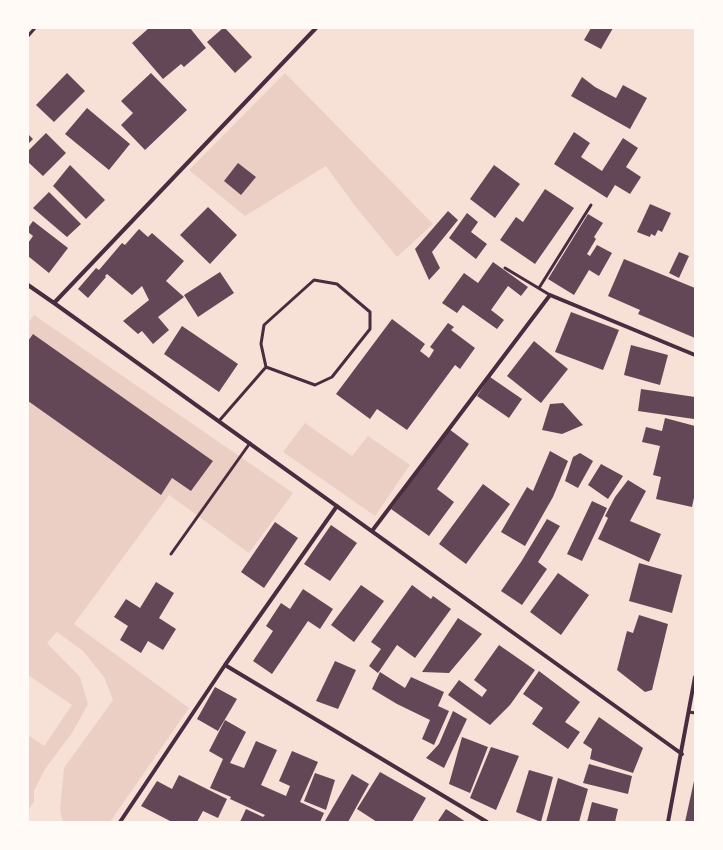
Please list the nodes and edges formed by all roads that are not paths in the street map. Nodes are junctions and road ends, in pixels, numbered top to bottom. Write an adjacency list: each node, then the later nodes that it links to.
1 (35, 28): 3 (lane)
2 (316, 28): 9 (street)
3 (28, 36)
4 (591, 205): 7 (lane)
5 (505, 268): 7 (lane)
6 (28, 285): 9 (street)
7 (539, 288): 8 (lane)
8 (550, 295): 10 (street); 15 (street)
9 (54, 303): 12 (street)
10 (695, 355)
11 (266, 367): 11 (lane); 12 (lane)
12 (219, 421): 13 (street)
13 (250, 443): 14 (street); 16 (lane)
14 (337, 506): 15 (street); 17 (street)
15 (372, 531): 21 (street)
16 (171, 554)
17 (226, 665): 22 (street); 23 (street)
18 (695, 677): 19 (street)
19 (689, 712): 20 (lane); 21 (street)
20 (695, 713)
21 (682, 754): 24 (street)
22 (120, 822)
23 (487, 822)
24 (668, 822)

